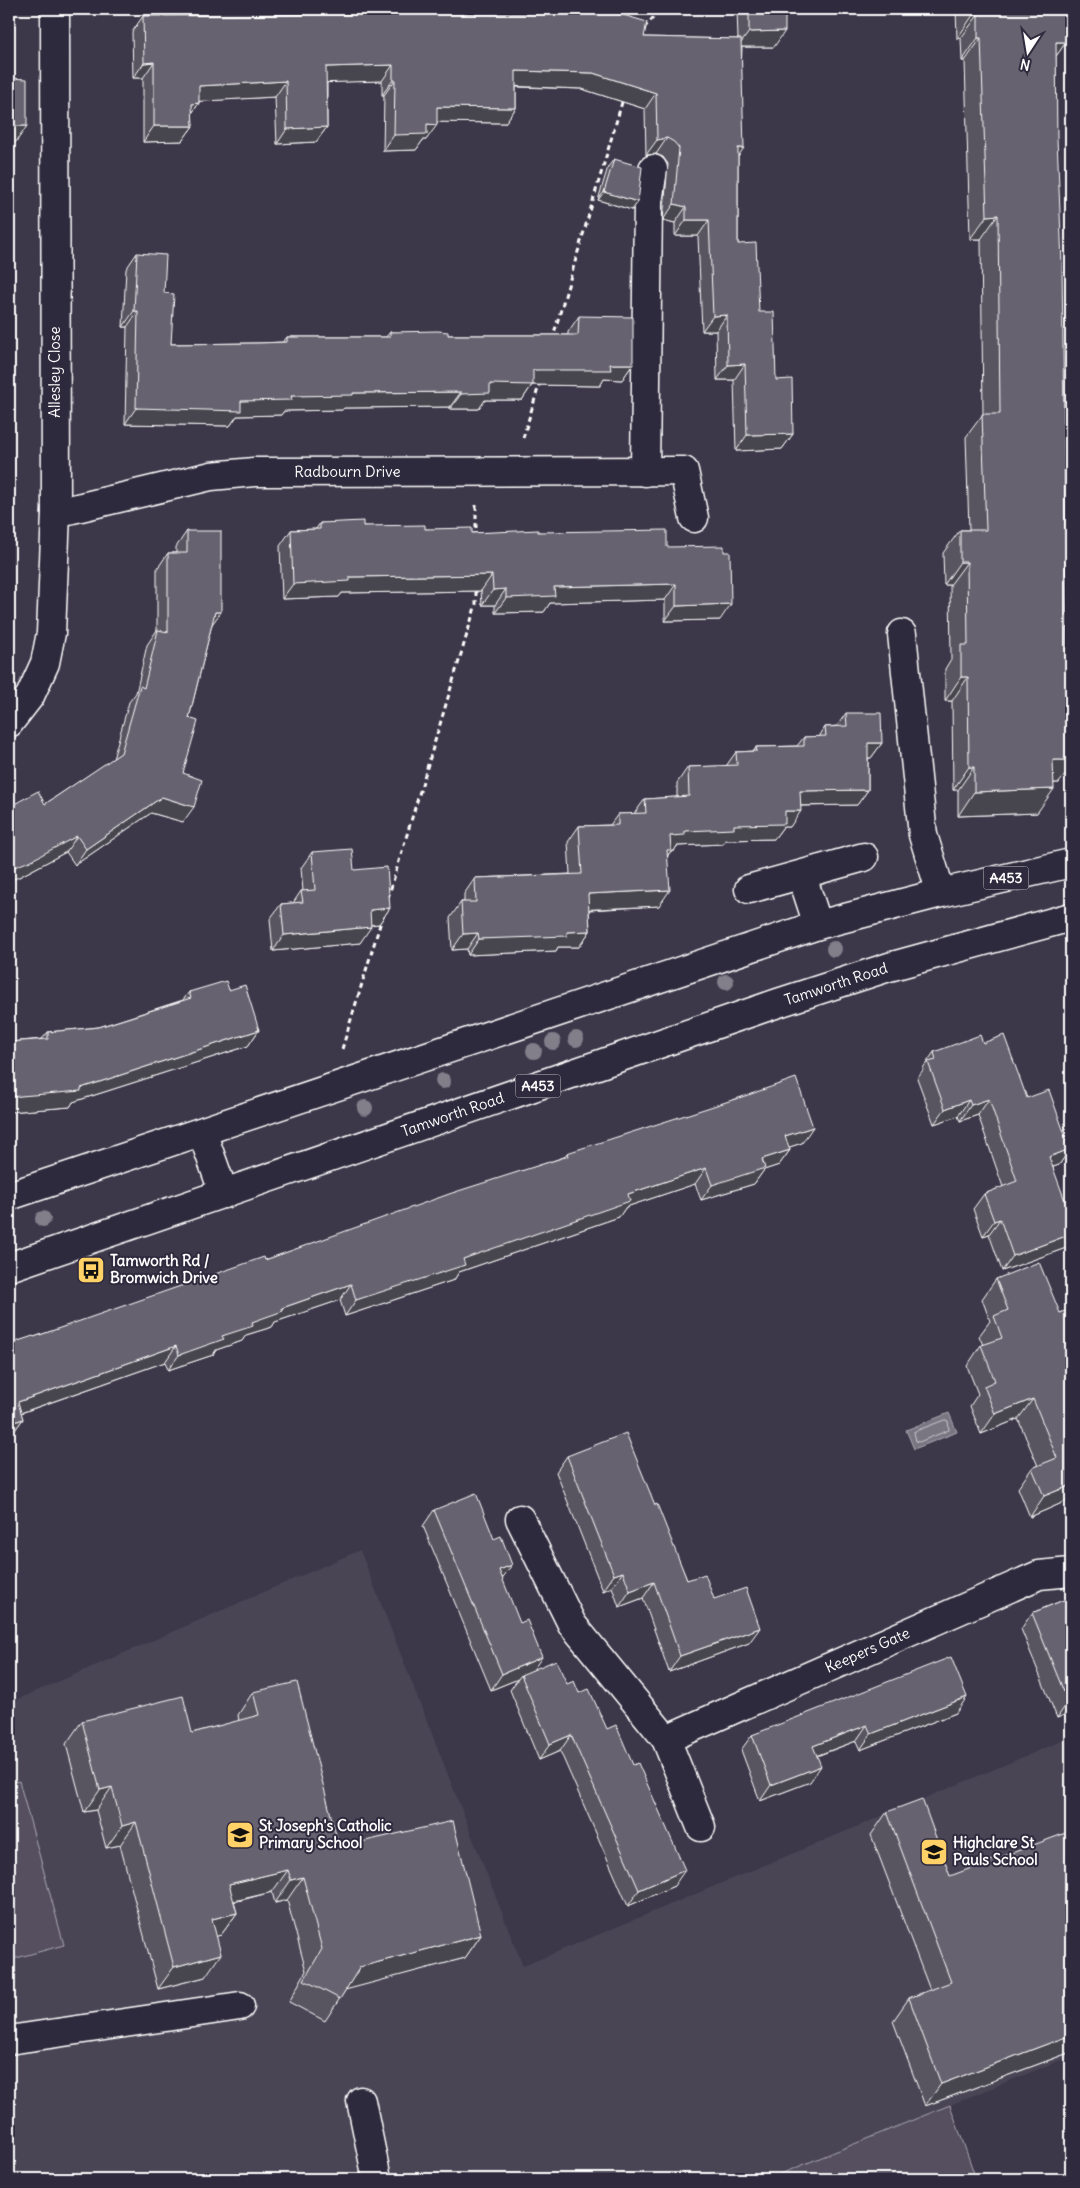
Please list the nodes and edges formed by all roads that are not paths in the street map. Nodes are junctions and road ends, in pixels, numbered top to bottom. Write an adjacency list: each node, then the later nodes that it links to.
1 (55, 9): 4 (street, Allesley Close)
2 (653, 169): 3 (street)
3 (645, 472): 4 (street, Radbourn Drive); 5 (street, Radbourn Drive)
4 (56, 513): 7 (street, Allesley Close)
5 (694, 518)
6 (902, 634): 12 (street)
7 (9, 723)
8 (864, 857): 10 (street)
9 (1071, 863): 12 (street, A453)
10 (802, 876): 11 (street); 14 (street)
11 (749, 889)
12 (941, 893): 14 (street, A453)
13 (1071, 917): 16 (street, Tamworth Road / A453)
14 (818, 925): 15 (street, A453)
15 (202, 1132): 16 (street); 17 (street, A453)
16 (224, 1194): 18 (street, Tamworth Road / A453)
17 (9, 1196)
18 (9, 1267)
19 (520, 1519): 21 (street)
20 (1071, 1572): 21 (street, Keepers Gate)
21 (666, 1739): 22 (street)
22 (701, 1827)
23 (240, 2006): 24 (street)
24 (9, 2040)
25 (361, 2101): 26 (street)
26 (377, 2179)

